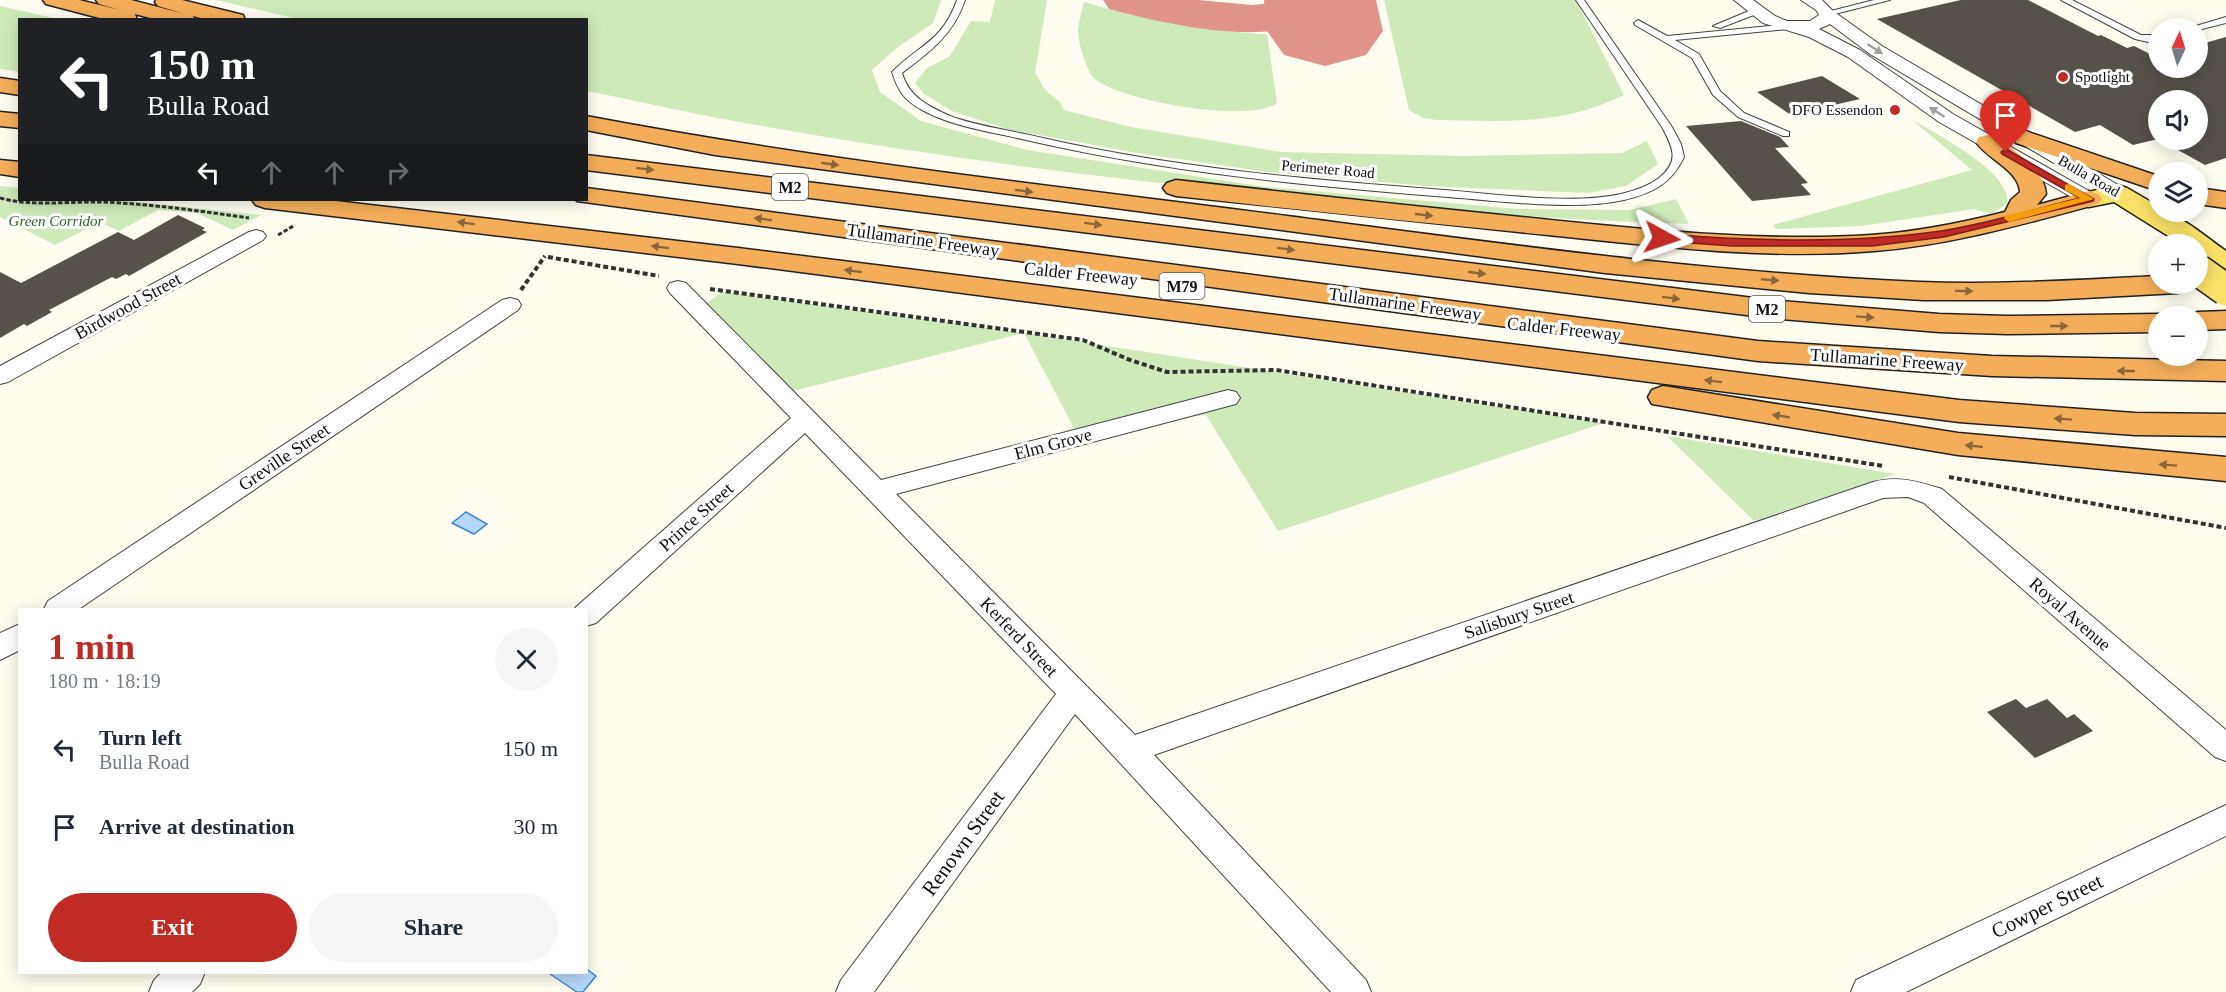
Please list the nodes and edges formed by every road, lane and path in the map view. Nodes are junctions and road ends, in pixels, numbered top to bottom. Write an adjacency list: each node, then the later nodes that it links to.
1 (53, 0): 11 (highway)
2 (106, 0): 12 (highway)
3 (157, 0): 13 (highway)
4 (961, 0): 5 (lane, Perimeter Road)
5 (1580, 0)
6 (1809, 0): 10 (street, Bulla Road)
7 (1886, 0): 10 (lane)
8 (2065, 0): 20 (lane)
9 (1752, 5): 17 (street, Bulla Road); 18 (lane)
10 (1827, 14): 17 (street); 29 (street, Bulla Road, one-way to 29)
11 (124, 18)
12 (177, 18)
13 (227, 18)
14 (2226, 20): 16 (lane)
15 (1638, 23): 19 (lane)
16 (2208, 24)
17 (1792, 26): 18 (lane); 30 (street, Bulla Road, one-way to 17)
18 (1681, 36): 19 (lane)
19 (1669, 39): 27 (lane)
20 (2148, 39)
21 (0, 86): 22 (highway)
22 (18, 88)
23 (588, 105): 32 (highway)
24 (0, 118): 25 (highway)
25 (18, 121)
26 (588, 123): 52 (highway, one-way to 52)
27 (1786, 134)
28 (588, 138): 44 (highway)
29 (2025, 138): 37 (highway); 39 (street, Bulla Road)
30 (1988, 142): 42 (street, Bulla Road); 45 (highway)
31 (588, 162): 44 (highway, Tullamarine Freeway / M2, one-way to 44)
32 (990, 166): 45 (highway, one-way to 45); 52 (highway)
33 (0, 167): 34 (highway)
34 (18, 170)
35 (0, 175): 36 (highway)
36 (18, 177)
37 (2148, 181)
38 (2148, 192): 39 (highway)
39 (2118, 193): 42 (main road); 51 (main road, Bulla Road)
40 (588, 196): 64 (highway, Tullamarine Freeway / M2, one-way to 40)
41 (0, 198): 46 (path)
42 (2089, 199): 45 (highway); 48 (main road, Bulla Road)
43 (449, 201): 64 (highway, Calder Freeway / M79)
44 (993, 211): 63 (highway, Tullamarine Freeway / M2, one-way to 63)
45 (2017, 216)
46 (263, 219): 47 (path); 54 (highway, one-way to 46); 66 (street, Birdwood Street)
47 (296, 225)
48 (2148, 234)
49 (535, 255): 50 (path)
50 (545, 256): 58 (path); 60 (path)
51 (2226, 264)
52 (1711, 275): 57 (highway, one-way to 57)
53 (2208, 277): 59 (main road, bridge)
54 (911, 279): 69 (highway, one-way to 54); 70 (highway, one-way to 54)
55 (2226, 279): 56 (highway)
56 (2208, 281)
57 (2148, 286)
58 (678, 288): 68 (street, Kerferd Street); 72 (path)
59 (2226, 290)
60 (510, 305): 75 (street, Greville Street)
61 (2226, 320): 62 (highway)
62 (2208, 321)
63 (2148, 323)
64 (1758, 351): 65 (highway, Tullamarine Freeway / M2, one-way to 64)
65 (2226, 371)
66 (0, 376)
67 (1228, 398): 73 (street, Elm Grove)
68 (806, 418): 73 (street, Kerferd Street); 76 (street, Prince Street)
69 (2226, 425)
70 (2226, 469)
71 (1949, 477): 74 (path)
72 (1900, 478): 80 (street, Royal Avenue); 81 (street, Salisbury Street)
73 (877, 490): 79 (street, Kerferd Street)
74 (2226, 528)
75 (59, 608)
76 (588, 613)
77 (18, 636): 78 (street)
78 (0, 648)
79 (1073, 694): 81 (street, Kerferd Street); 85 (street, Renown Street)
80 (2226, 748)
81 (1130, 750): 86 (street, Kerferd Street)
82 (2226, 820): 87 (street, Cowper Street)
83 (186, 974): 84 (street)
84 (166, 992)
85 (853, 992)
86 (1354, 992)
87 (1868, 992)

